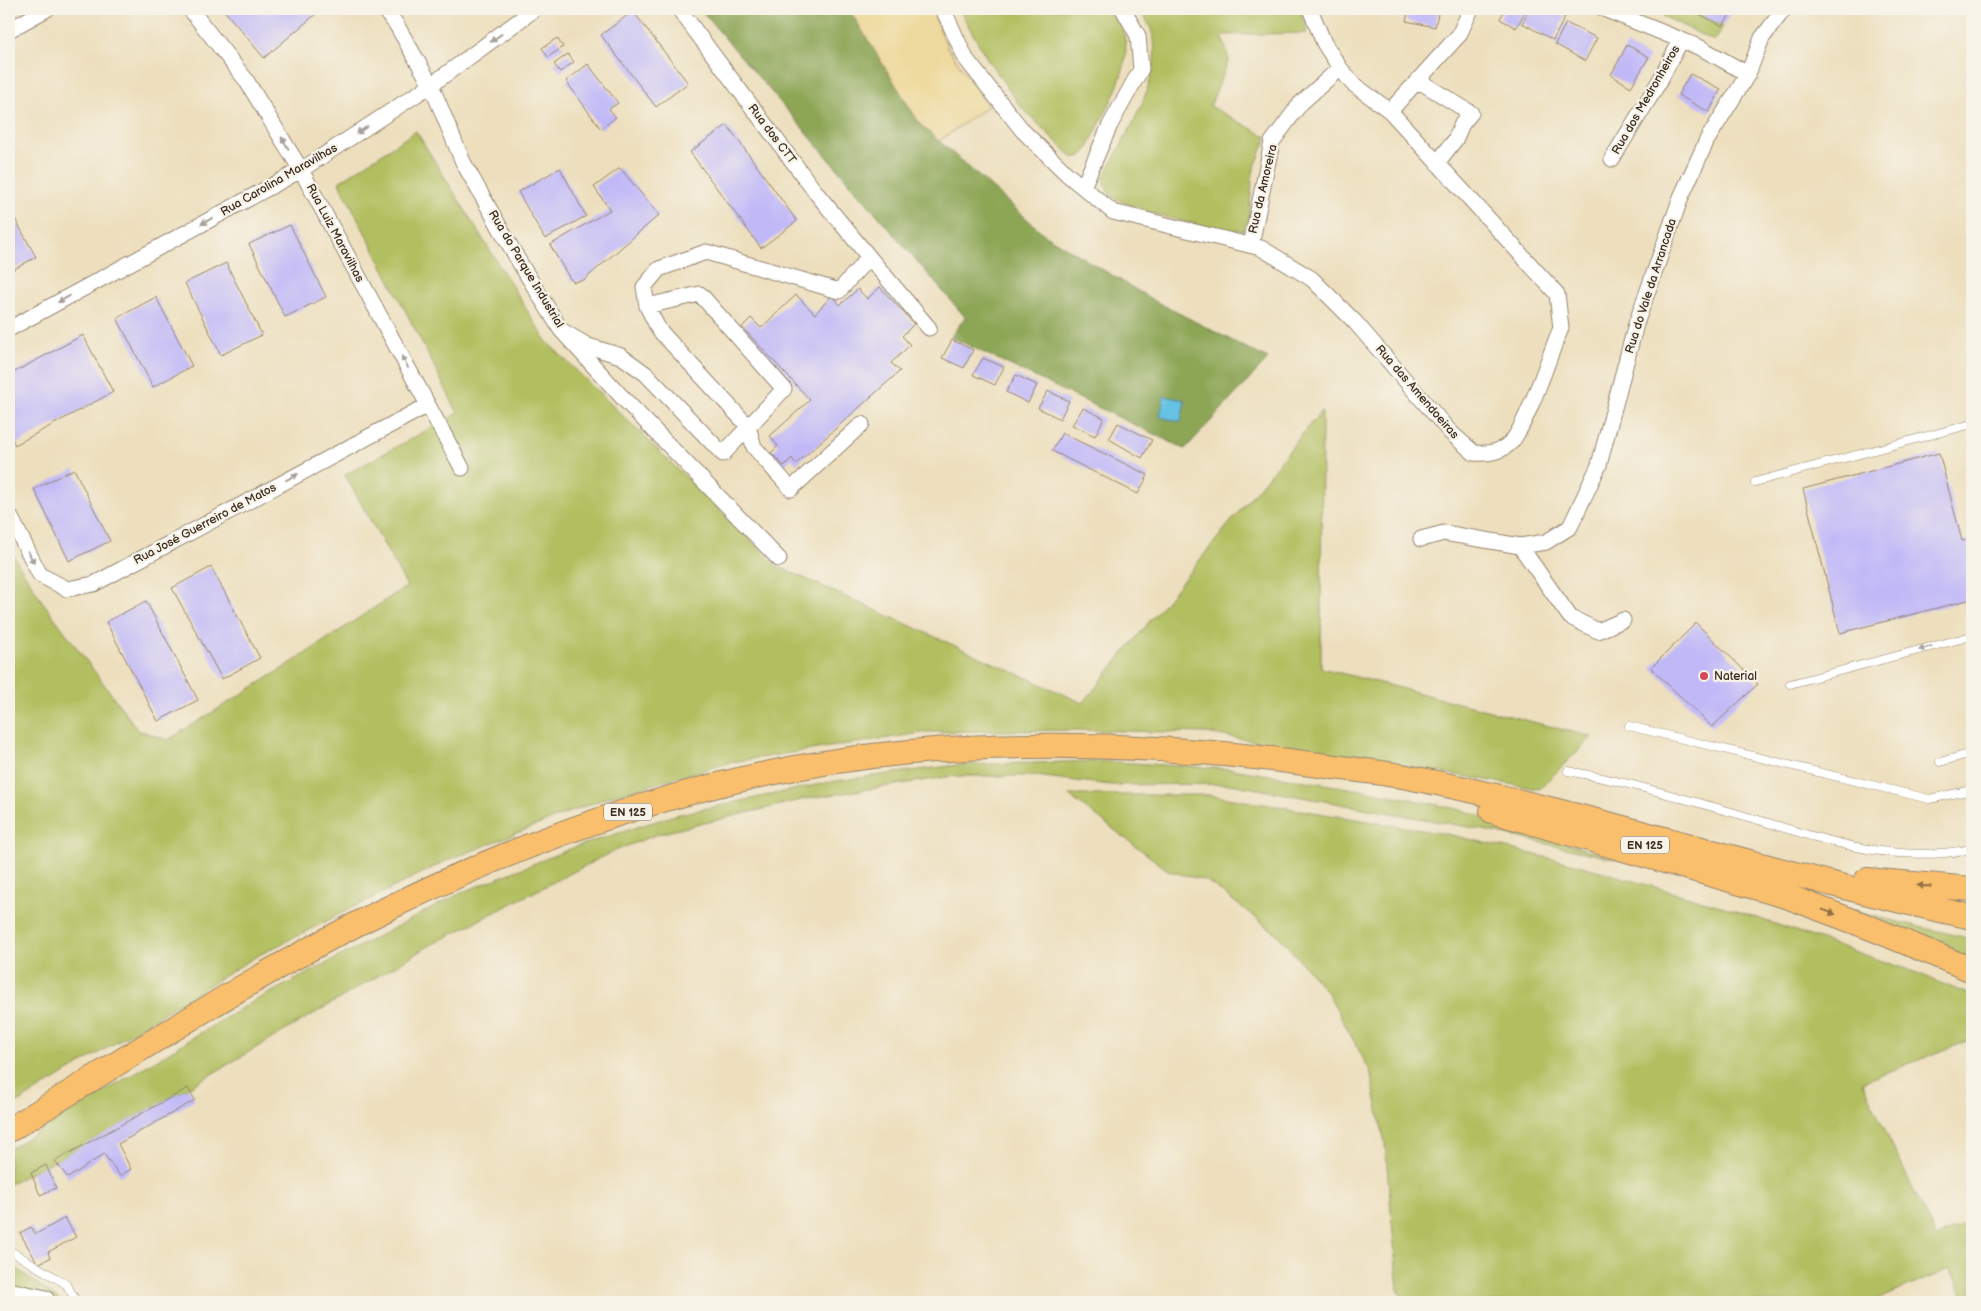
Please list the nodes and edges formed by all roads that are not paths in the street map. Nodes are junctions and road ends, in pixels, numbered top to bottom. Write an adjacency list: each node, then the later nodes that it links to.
1 (47, 9): 12 (street)
2 (190, 9): 21 (street, Rua Luiz Maravilhas, one-way to 2)
3 (384, 9): 17 (street, Rua do Parque Industrial)
4 (535, 9): 17 (street, Rua Carolina Maravilhas, one-way to 17)
5 (679, 9): 24 (street, Rua dos CTT)
6 (943, 9): 22 (street, Rua das Amendoeiras)
7 (1123, 9): 22 (street)
8 (1310, 9): 14 (street, Rua das Amendoeiras)
9 (1471, 9): 16 (street)
10 (1604, 9): 13 (street)
11 (1784, 9): 15 (street, Rua do Vale da Arrancada)
12 (9, 30)
13 (1681, 40): 15 (street); 19 (street, Rua dos Medronheiros)
14 (1340, 68): 18 (street, Rua das Amendoeiras); 23 (street, Rua da Amoreira)
15 (1748, 74): 37 (street, Rua do Vale da Arrancada)
16 (1419, 81): 18 (street); 20 (street)
17 (431, 85): 21 (street, Rua Carolina Maravilhas, one-way to 21); 28 (street, Rua do Parque Industrial)
18 (1390, 111): 20 (street, Rua das Amendoeiras)
19 (1612, 159)
20 (1437, 163): 23 (street, Rua das Amendoeiras)
21 (301, 170): 27 (street, Rua Carolina Maravilhas, one-way to 27); 29 (street, Rua Luiz Maravilhas, one-way to 21)
22 (1083, 187): 23 (street, Rua das Amendoeiras)
23 (1251, 245)
24 (868, 257): 25 (street); 26 (street, Rua dos CTT)
25 (647, 306): 32 (street); 32 (street)
26 (929, 328)
27 (9, 329)
28 (561, 330): 32 (street); 38 (street, Rua do Parque Industrial)
29 (428, 405): 33 (street, Rua Luiz Maravilhas); 35 (street, Rua José Guerreiro de Matos, one-way to 29)
30 (862, 424): 32 (street)
31 (1972, 424): 34 (lane)
32 (748, 426)
33 (462, 468)
34 (1755, 482)
35 (9, 514)
36 (1421, 538): 37 (street, Rua do Vale da Arrancada)
37 (1520, 546): 39 (street)
38 (779, 559)
39 (1623, 620)
40 (1972, 636): 41 (lane, one-way to 41)
41 (1790, 684)
42 (1629, 726): 47 (lane)
43 (1972, 754): 44 (lane)
44 (1940, 762)
45 (1568, 771): 48 (lane)
46 (1399, 779): 49 (main road, one-way to 46); 50 (main road, EN 125); 51 (main road, EN 125); 52 (main road, one-way to 52); 53 (main road, EN 125)
47 (1972, 790)
48 (1972, 849)
49 (1972, 889)
50 (1972, 917)
51 (1972, 927)
52 (1972, 970)
53 (9, 1130)
54 (9, 1250): 57 (lane)
55 (9, 1290): 56 (street)
56 (48, 1302)
57 (77, 1302)

